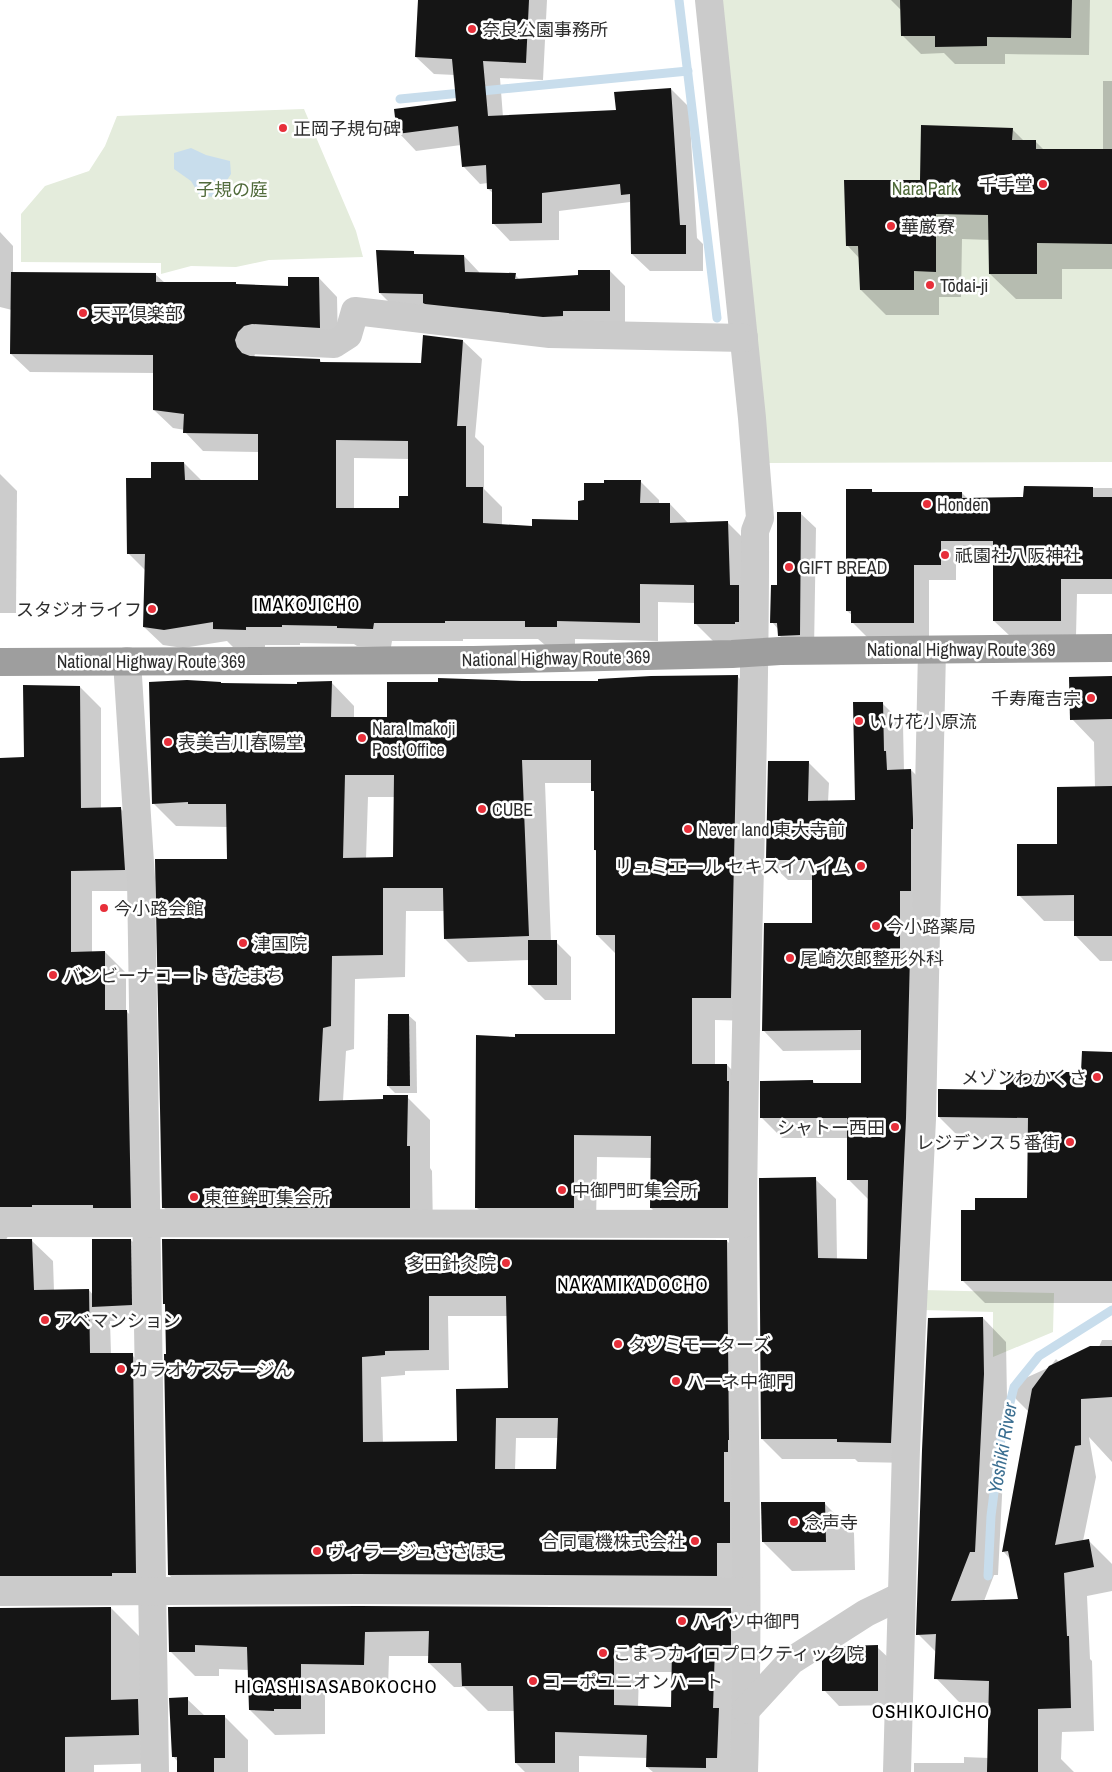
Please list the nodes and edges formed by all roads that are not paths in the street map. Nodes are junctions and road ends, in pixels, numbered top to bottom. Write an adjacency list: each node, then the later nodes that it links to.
1 (708, 0): 2 (street)
2 (744, 338): 3 (street); 6 (street)
3 (251, 340)
4 (1112, 648): 5 (highway, National Highway Route 369)
5 (932, 650): 6 (highway, National Highway Route 369); 15 (street)
6 (754, 653): 7 (highway, National Highway Route 369); 11 (street)
7 (127, 661): 8 (highway, National Highway Route 369); 9 (street)
8 (0, 662)
9 (147, 1222): 10 (street); 11 (street); 12 (street)
10 (0, 1223)
11 (743, 1224): 14 (street)
12 (153, 1590): 13 (street); 14 (street); 17 (street)
13 (0, 1592)
14 (746, 1592): 16 (street)
15 (901, 1596): 16 (street); 19 (street)
16 (746, 1710): 18 (street)
17 (156, 1772)
18 (744, 1772)
19 (896, 1772)

